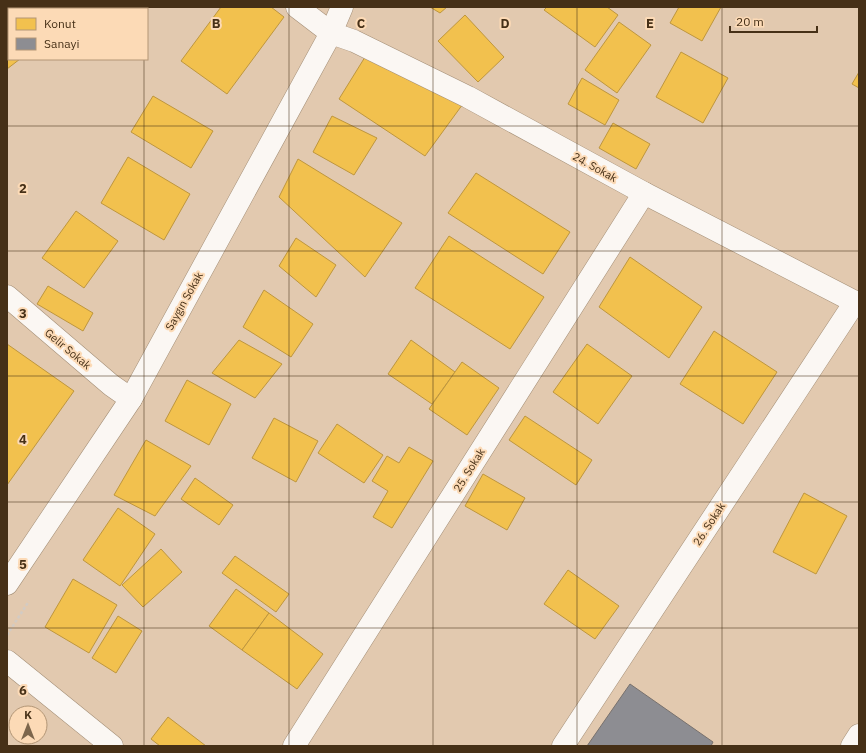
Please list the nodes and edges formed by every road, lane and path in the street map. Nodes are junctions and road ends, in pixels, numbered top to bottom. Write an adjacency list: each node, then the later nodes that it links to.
1 (297, 7): 3 (street)
2 (342, 7): 3 (street, Saygın Sokak)
3 (330, 33): 4 (street, 24. Sokak); 7 (street, Saygın Sokak)
4 (644, 193): 6 (street, 24. Sokak); 12 (street, 25. Sokak)
5 (7, 296): 7 (street, Gelir Sokak)
6 (857, 303): 13 (street, 26. Sokak)
7 (131, 399): 8 (street, Saygın Sokak)
8 (7, 584)
9 (7, 661): 11 (street)
10 (859, 736): 14 (street)
11 (112, 746)
12 (294, 746)
13 (563, 746)
14 (852, 746)

